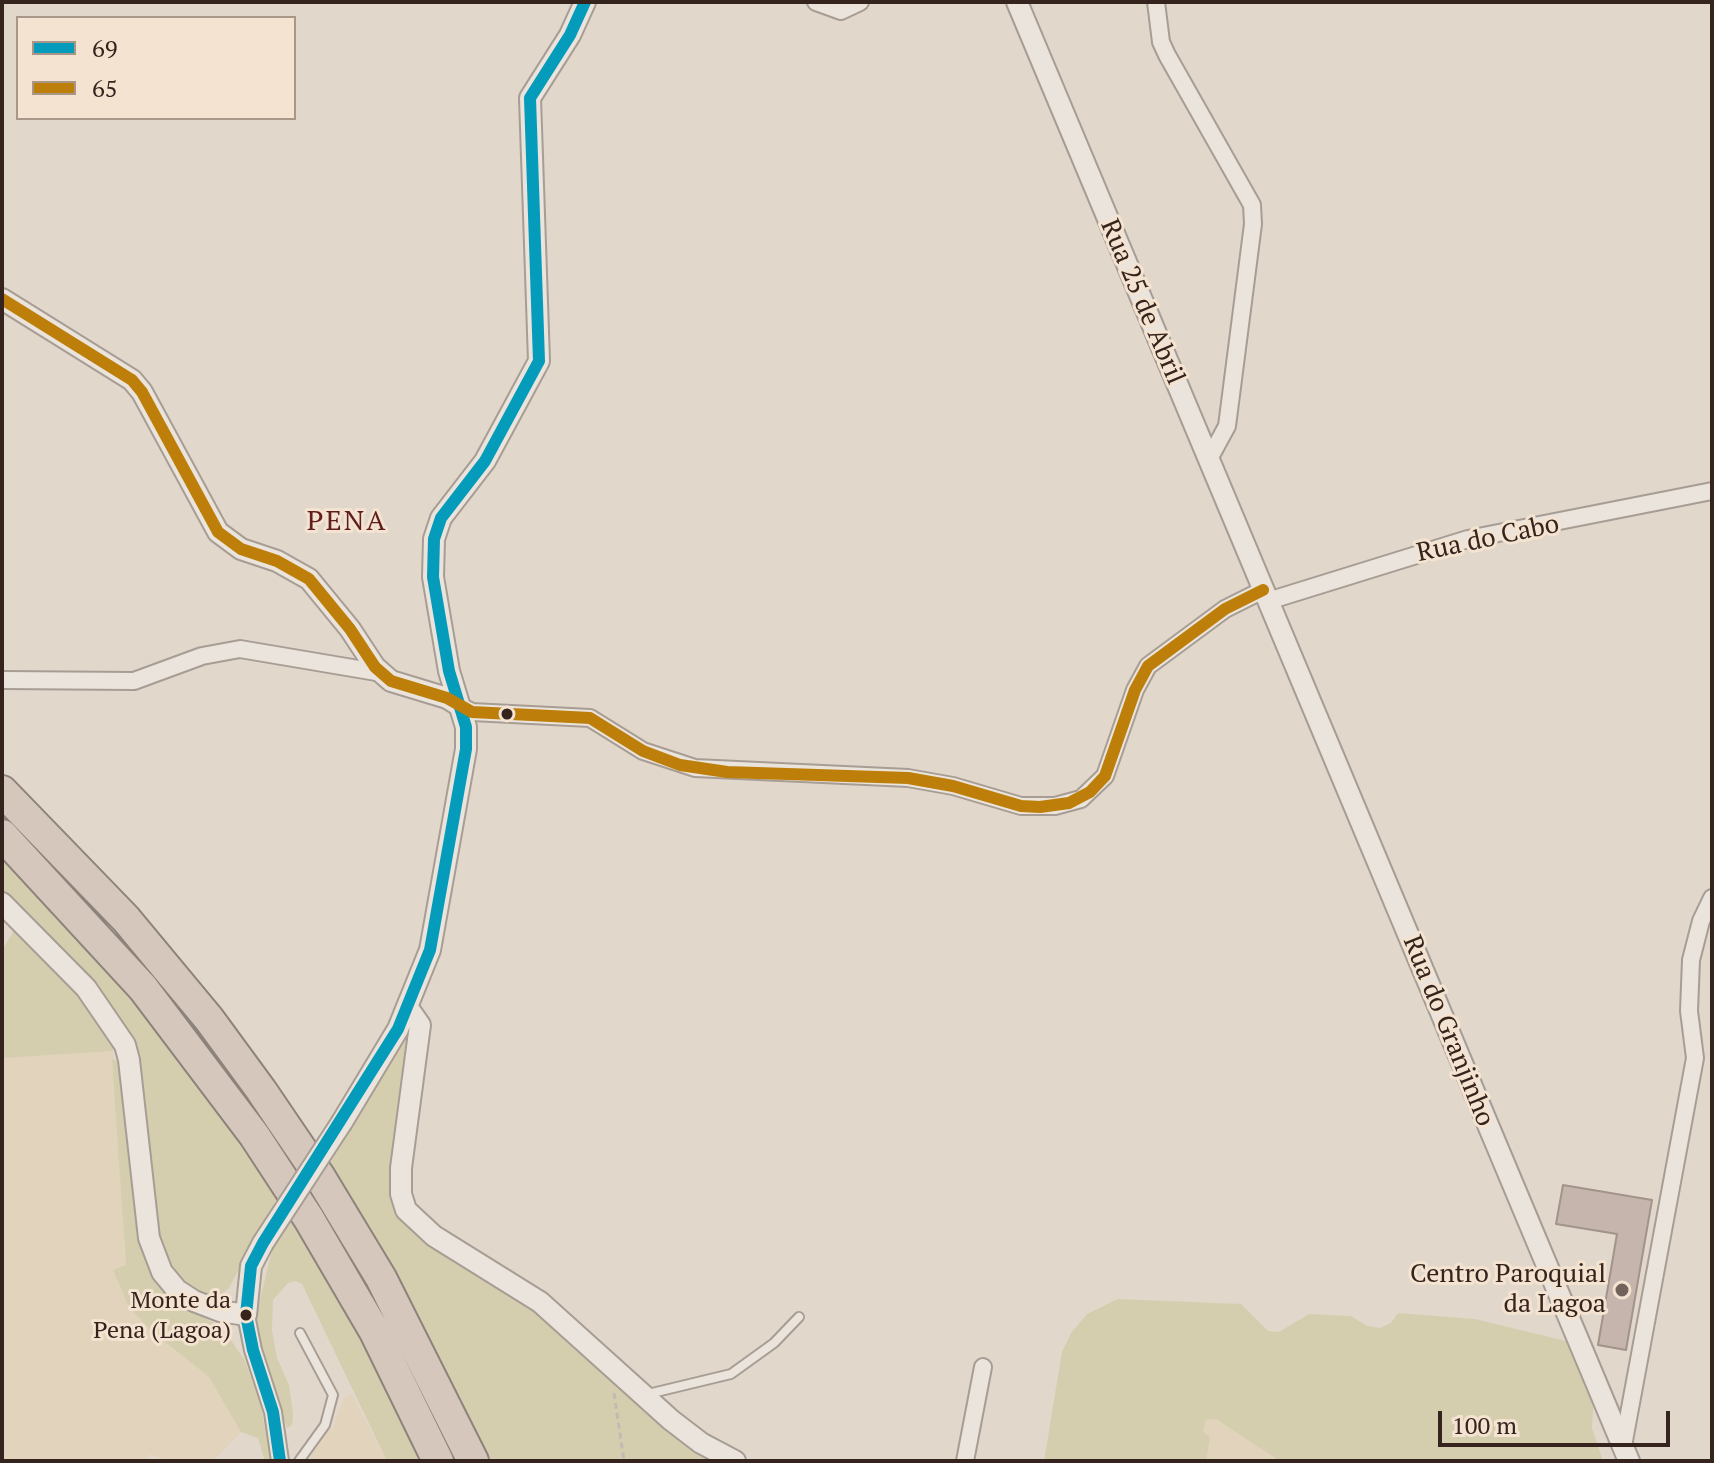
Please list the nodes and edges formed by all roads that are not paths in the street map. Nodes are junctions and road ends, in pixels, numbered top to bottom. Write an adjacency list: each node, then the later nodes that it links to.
1 (585, 2): 12 (street)
2 (816, 2): 3 (street)
3 (860, 2)
4 (1017, 2): 7 (street, Rua 25 de Abril)
5 (1156, 2): 7 (street)
6 (2, 299): 10 (street)
7 (1208, 461): 9 (street, Rua 25 de Abril)
8 (1712, 491): 9 (street, Rua do Cabo)
9 (1266, 596): 12 (street, Rua do Cabo); 23 (street, Rua do Granjinho)
10 (382, 673): 11 (street); 12 (street)
11 (2, 680)
12 (460, 706): 17 (street)
13 (2, 791): 28 (highway)
14 (2, 835): 27 (highway)
15 (1712, 898): 23 (street)
16 (2, 903): 18 (street)
17 (408, 1008): 18 (street, bridge); 22 (street)
18 (246, 1315): 25 (street)
19 (799, 1317): 22 (lane)
20 (300, 1333): 26 (lane)
21 (983, 1367): 29 (street)
22 (644, 1395): 24 (street)
23 (1626, 1453)
24 (728, 1460)
25 (280, 1461)
26 (299, 1461)
27 (438, 1461)
28 (473, 1461)
29 (965, 1461)

